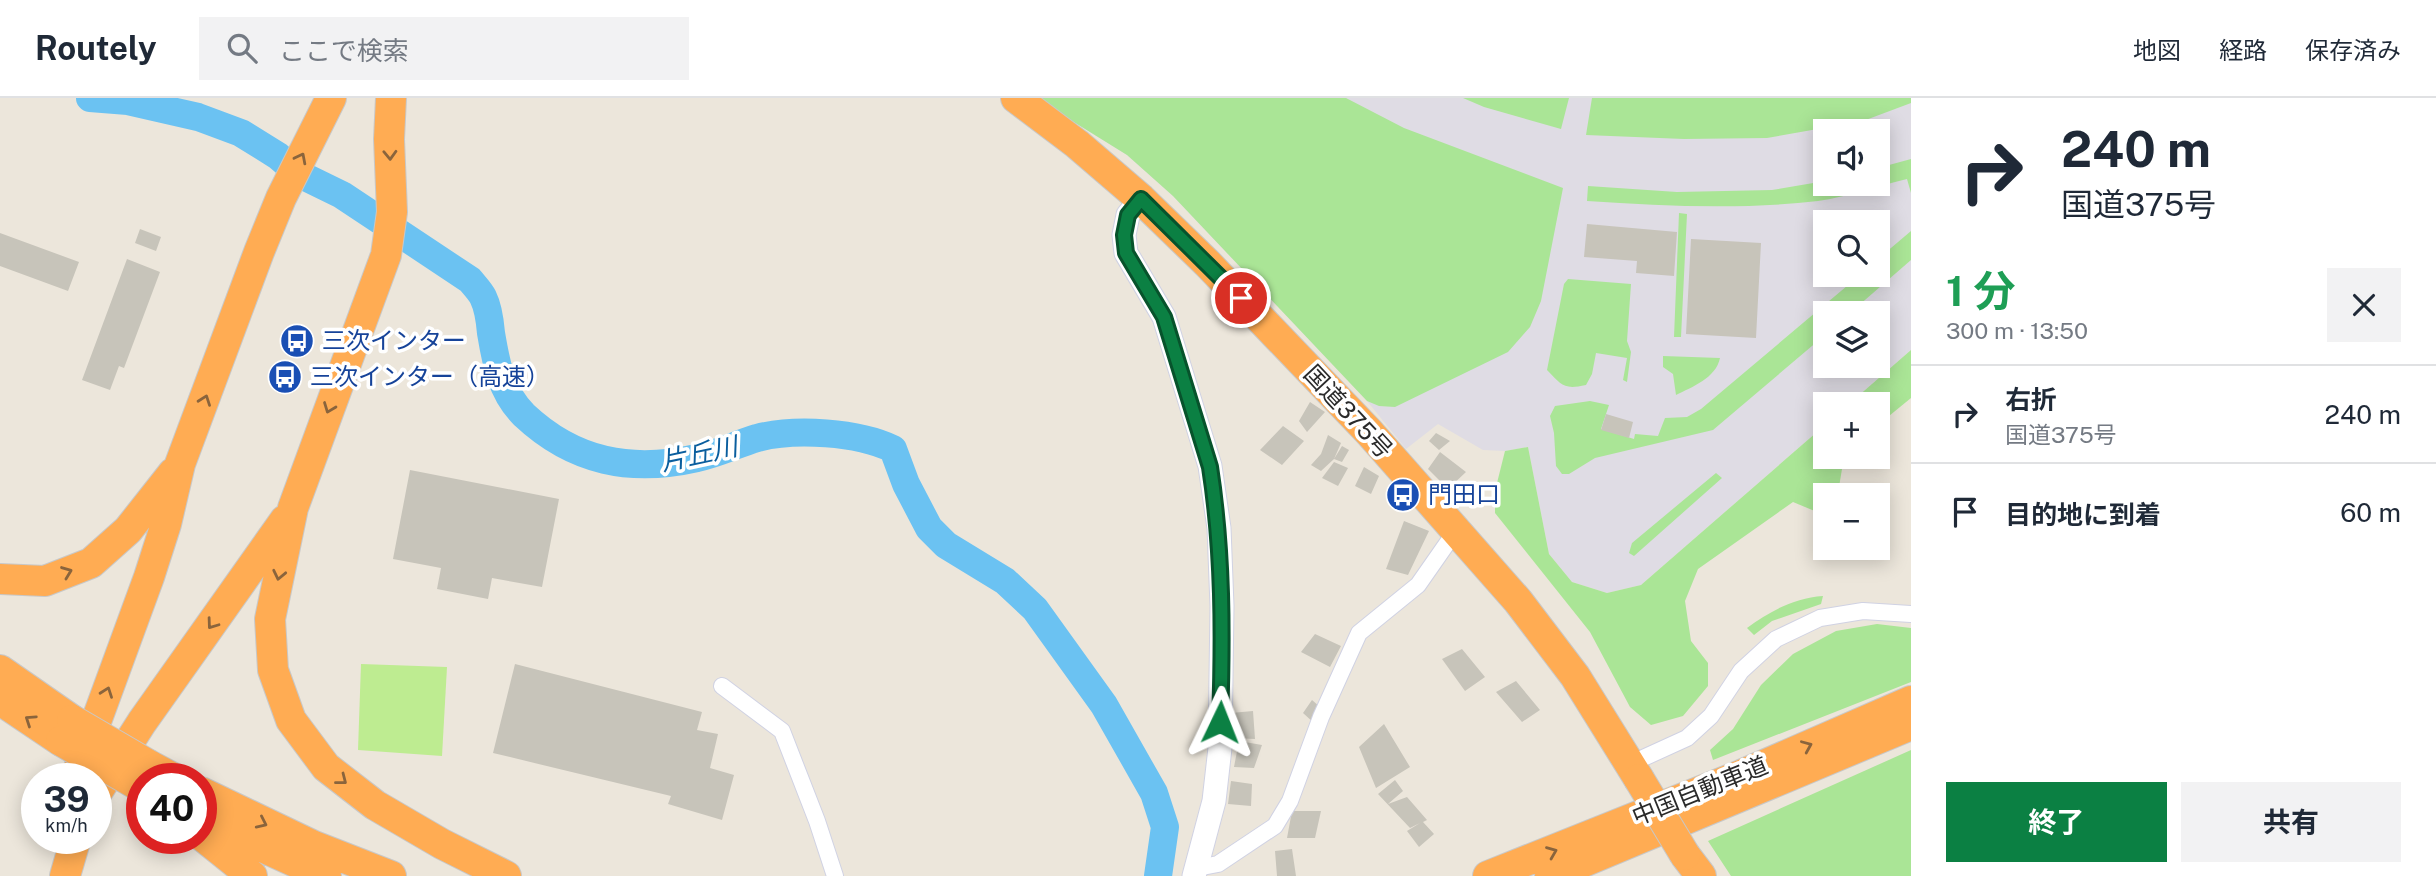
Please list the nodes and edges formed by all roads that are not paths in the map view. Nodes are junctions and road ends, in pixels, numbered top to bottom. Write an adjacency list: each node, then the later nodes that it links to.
1 (391, 98): 6 (highway, one-way to 6)
2 (1016, 98): 4 (highway, 国道375号)
3 (326, 108): 5 (highway, one-way to 3)
4 (1141, 199): 7 (highway, 国道375号); 26 (street)
5 (180, 464): 8 (highway, one-way to 5); 16 (highway, one-way to 5)
6 (293, 509): 17 (highway, one-way to 17); 32 (highway, one-way to 32)
7 (1455, 532): 19 (highway, 国道375号); 26 (street)
8 (0, 579)
9 (1911, 614): 19 (street)
10 (0, 670): 15 (highway)
11 (722, 686): 33 (street)
12 (0, 700): 15 (highway, one-way to 12)
13 (1911, 701): 34 (highway, 中国自動車道, one-way to 13)
14 (1911, 725): 35 (highway, 中国自動車道)
15 (66, 730): 18 (highway, bridge)
16 (81, 763)
17 (112, 769)
18 (126, 771)
19 (1634, 772): 25 (highway, 国道375号, bridge)
20 (217, 800): 31 (highway, one-way to 31)
21 (217, 826): 30 (highway)
22 (217, 848): 29 (highway)
23 (51, 854): 27 (highway)
24 (71, 854): 28 (highway)
25 (1693, 866)
26 (1196, 872)
27 (46, 876)
28 (65, 876)
29 (252, 876)
30 (326, 876)
31 (391, 876)
32 (506, 876)
33 (835, 876)
34 (1488, 876)
35 (1550, 876)

